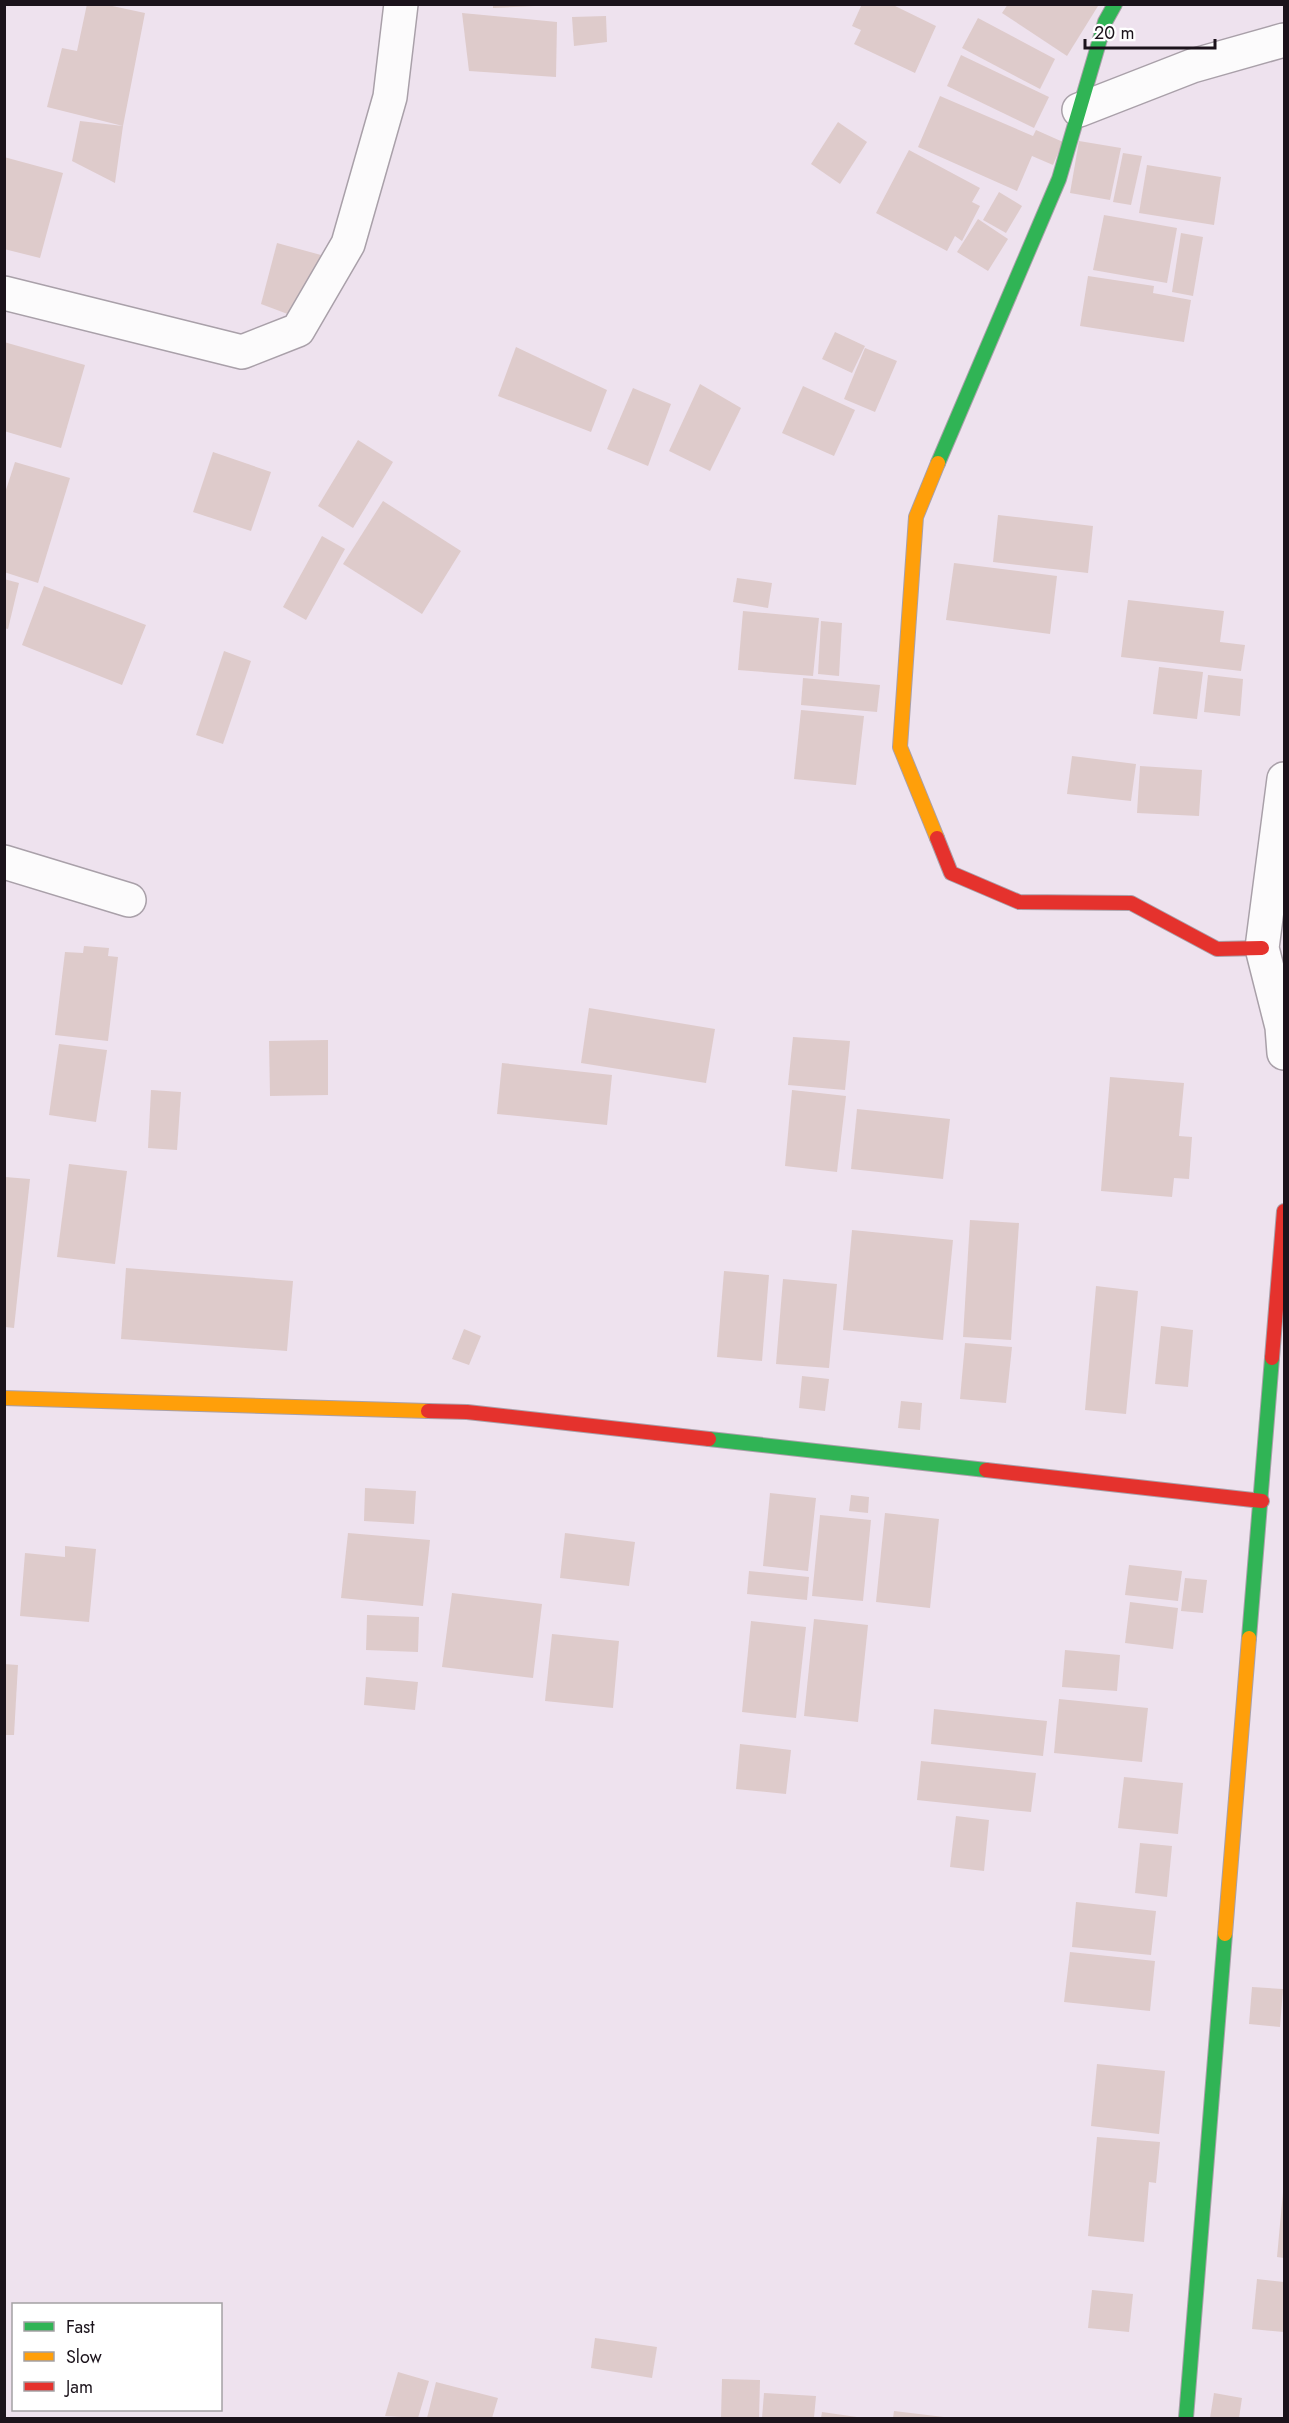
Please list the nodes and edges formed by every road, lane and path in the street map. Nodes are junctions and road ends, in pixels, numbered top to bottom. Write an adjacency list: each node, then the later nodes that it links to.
1 (401, 4): 5 (street)
2 (1115, 4): 4 (street)
3 (1284, 40): 4 (street)
4 (1079, 110): 9 (street)
5 (4, 293)
6 (1284, 779): 9 (street)
7 (4, 862): 8 (street)
8 (129, 900)
9 (1262, 948): 10 (street)
10 (1284, 1053)
11 (1284, 1211): 13 (street)
12 (4, 1398): 13 (street)
13 (1262, 1501): 14 (street)
14 (1186, 2418)

